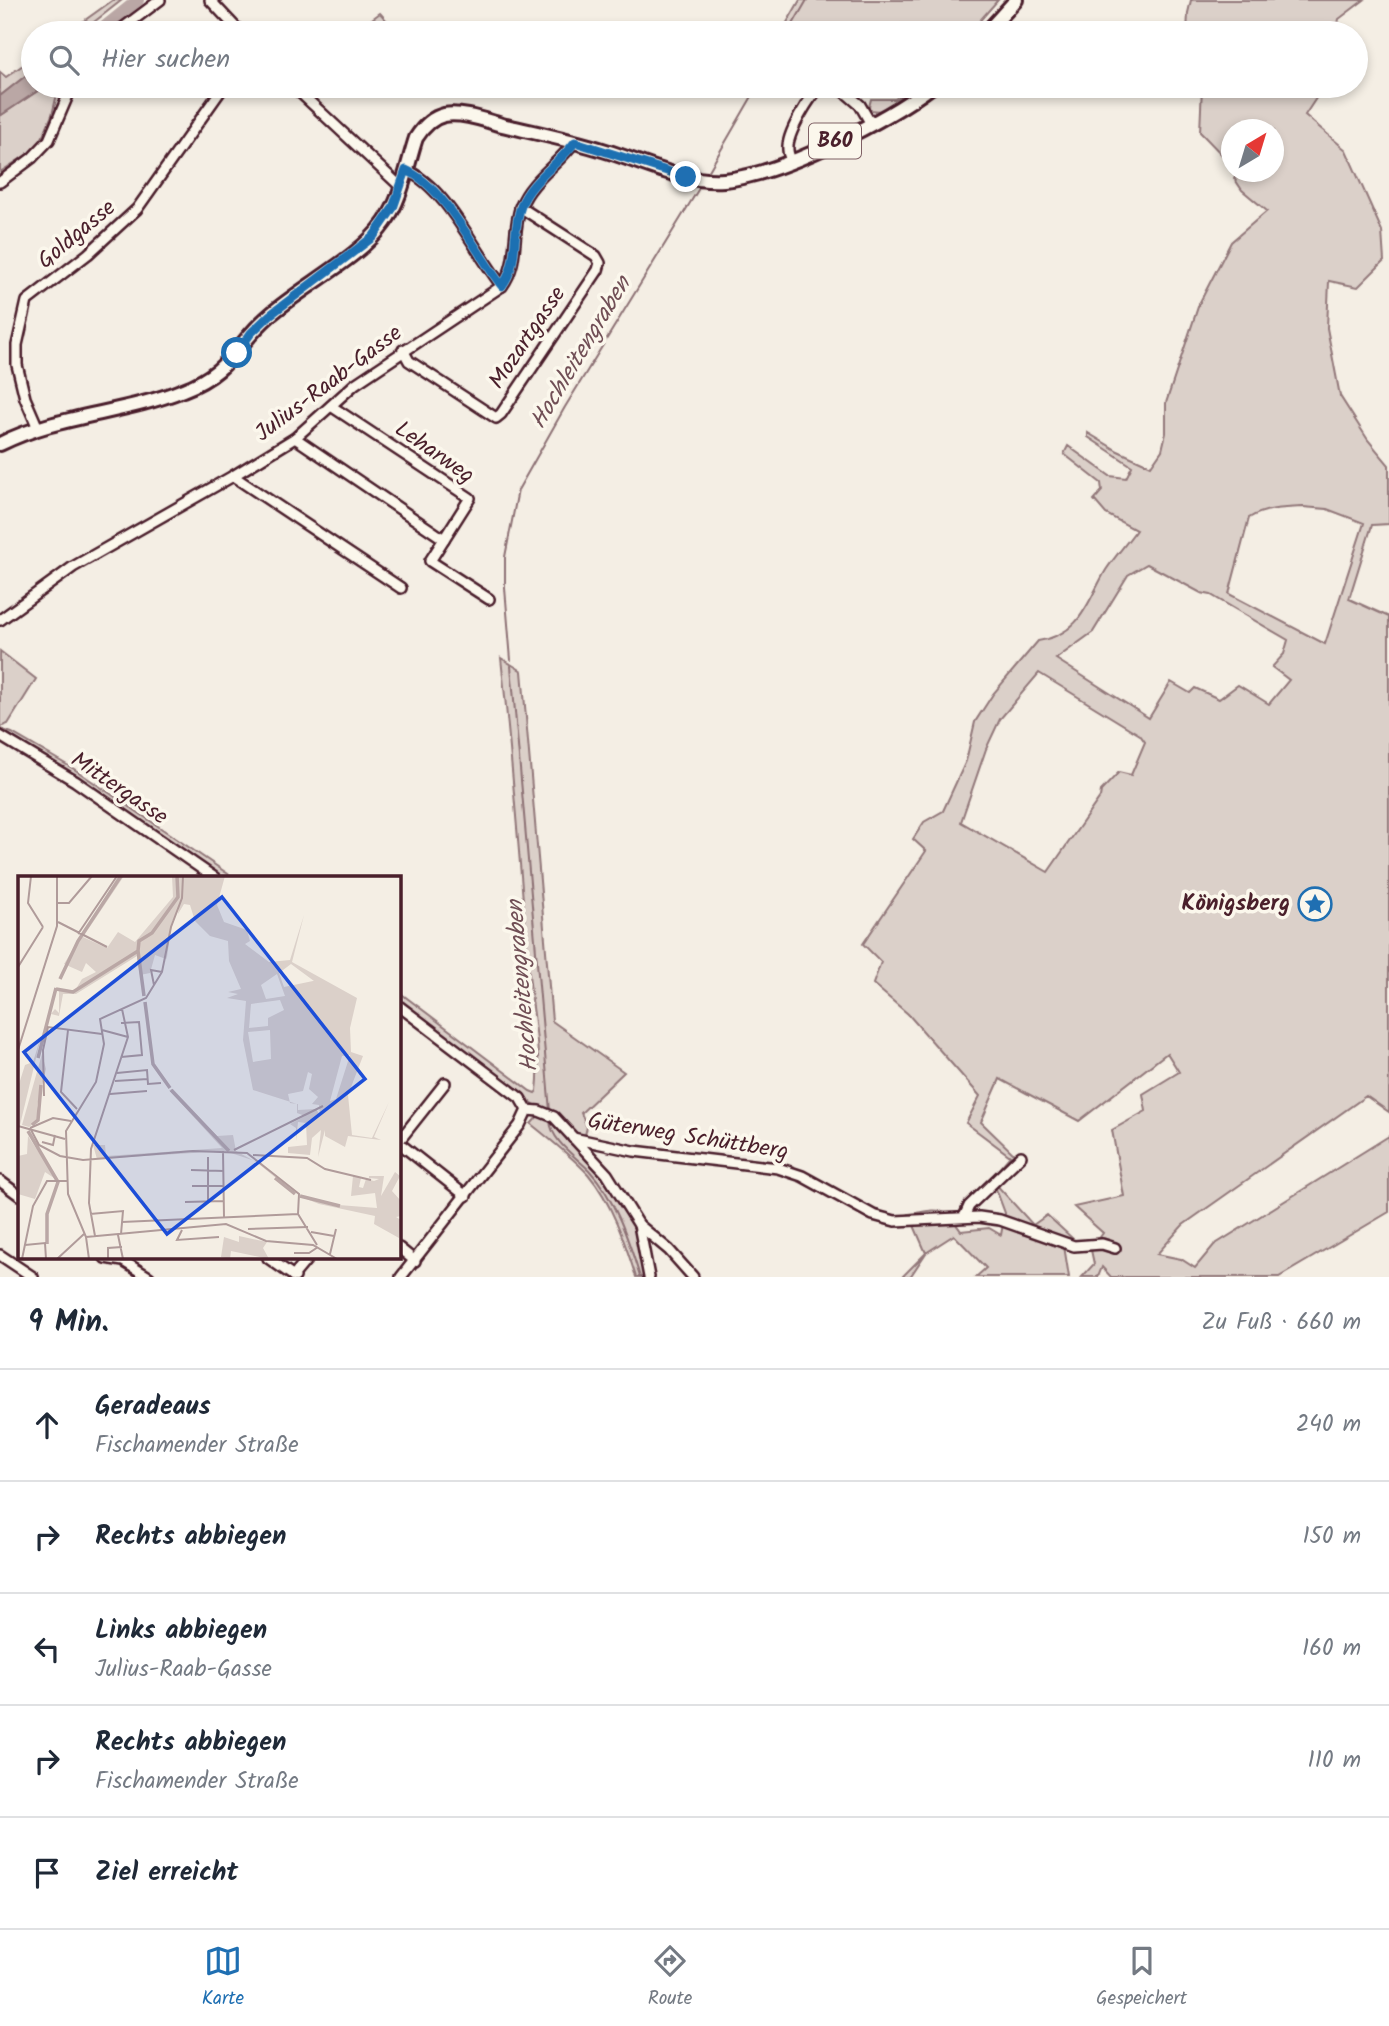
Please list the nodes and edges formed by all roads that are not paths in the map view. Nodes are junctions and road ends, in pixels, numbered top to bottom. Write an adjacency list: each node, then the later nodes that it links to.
1 (160, 0): 4 (street)
2 (210, 0): 5 (street)
3 (1016, 0): 6 (main road)
4 (132, 21)
5 (230, 21)
6 (997, 21)
7 (67, 98): 17 (street)
8 (216, 98): 23 (street, Goldgasse)
9 (306, 98): 18 (street)
10 (812, 98): 15 (street)
11 (852, 98): 13 (street)
12 (913, 98): 13 (main road, B60)
13 (871, 124): 15 (main road, B60)
14 (575, 142): 15 (main road, B60); 16 (main road, B60); 19 (street)
15 (791, 161)
16 (406, 170): 18 (main road, B60); 20 (street)
17 (0, 182)
18 (401, 187): 23 (main road, B60)
19 (520, 207): 20 (street); 21 (street, Mozartgasse)
20 (502, 286): 21 (street, Julius-Raab-Gasse)
21 (404, 350): 22 (street, Julius-Raab-Gasse)
22 (331, 406): 24 (street, Julius-Raab-Gasse); 27 (street, Leharweg)
23 (38, 428): 25 (main road, B60)
24 (295, 438): 26 (street, Julius-Raab-Gasse); 27 (street)
25 (0, 444)
26 (233, 476): 28 (street); 30 (street, Julius-Raab-Gasse)
27 (444, 539): 29 (street, Leharweg)
28 (401, 588)
29 (489, 599)
30 (0, 620)
31 (0, 736): 32 (street, Mittergasse)
32 (212, 876)
33 (401, 1007): 35 (street)
34 (445, 1083): 37 (street)
35 (527, 1110): 36 (street); 44 (street)
36 (573, 1138): 39 (street, Güterweg Schüttberg); 40 (street)
37 (401, 1139)
38 (401, 1144): 44 (street)
39 (603, 1146): 40 (street); 45 (street, Güterweg Schüttberg)
40 (591, 1156): 46 (street)
41 (1021, 1156): 45 (street)
42 (0, 1181): 43 (street)
43 (18, 1194)
44 (466, 1196): 53 (street)
45 (964, 1217): 47 (street, Güterweg Schüttberg)
46 (639, 1225): 58 (street); 59 (street)
47 (1115, 1248)
48 (401, 1250): 53 (street)
49 (0, 1255): 55 (street)
50 (117, 1260): 56 (street)
51 (271, 1260): 54 (street)
52 (306, 1260): 54 (street)
53 (415, 1261): 57 (street)
54 (294, 1276)
55 (33, 1277)
56 (149, 1277)
57 (401, 1277)
58 (649, 1277)
59 (693, 1277)

